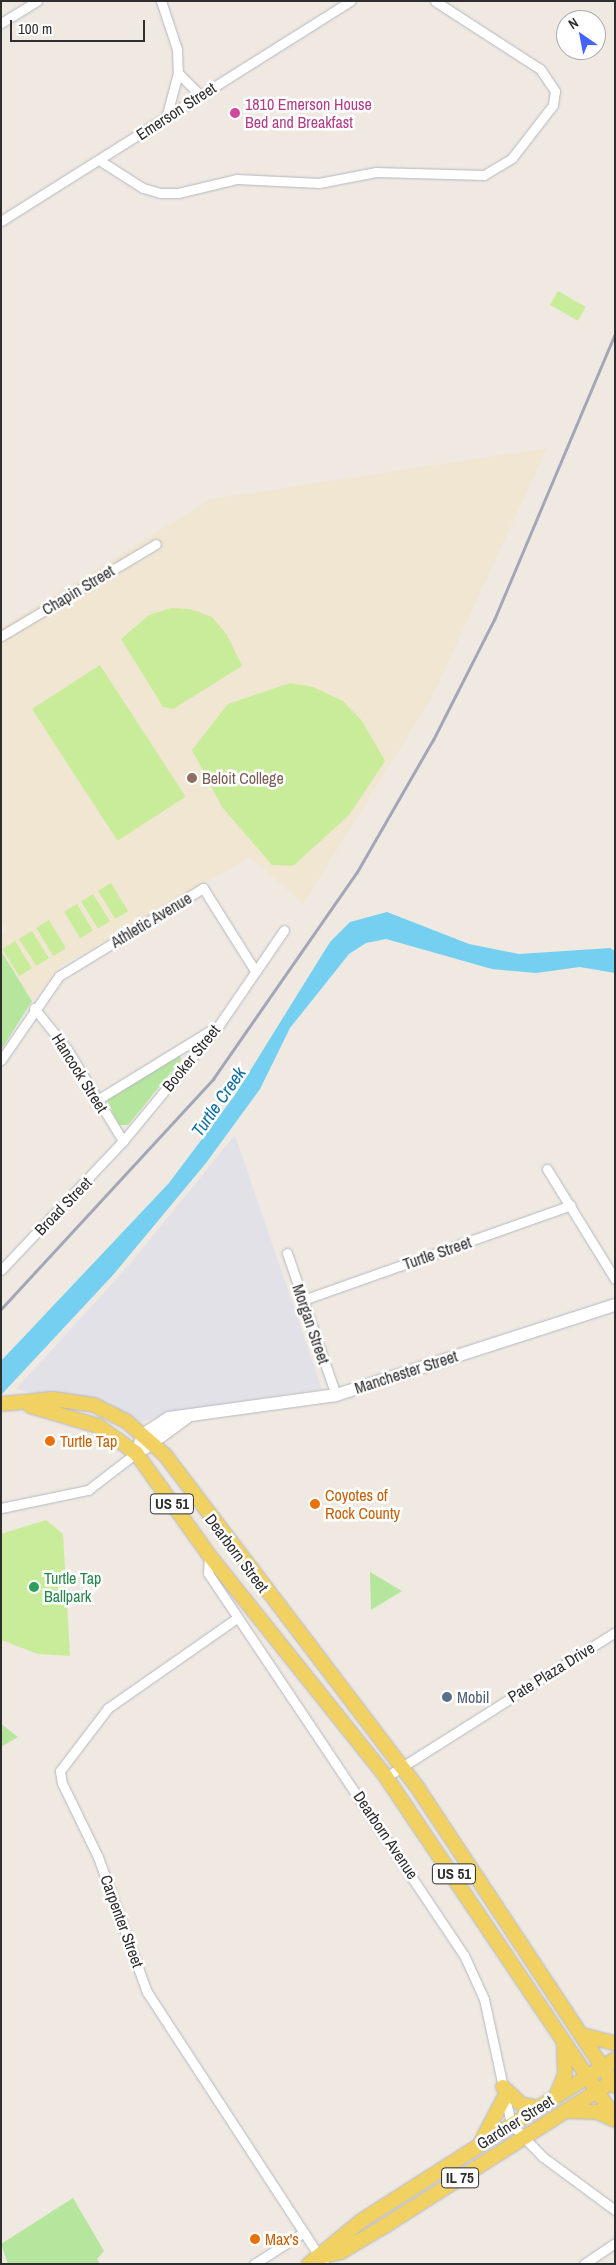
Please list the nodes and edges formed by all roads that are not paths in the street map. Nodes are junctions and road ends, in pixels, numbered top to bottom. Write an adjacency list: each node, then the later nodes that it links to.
1 (37, 1): 5 (street)
2 (161, 1): 6 (street)
3 (351, 1): 7 (street, Emerson Street)
4 (435, 1): 9 (street)
5 (1, 23)
6 (178, 73): 7 (street); 8 (street)
7 (200, 95): 8 (street, Emerson Street)
8 (166, 118): 9 (street, Emerson Street)
9 (99, 160): 10 (street, Emerson Street)
10 (1, 221)
11 (156, 544): 12 (street, Chapin Street)
12 (1, 636)
13 (284, 930): 14 (street)
14 (256, 972): 15 (street, Athletic Avenue); 16 (street, Booker Street)
15 (34, 1008): 17 (street, Athletic Avenue); 18 (street, Hancock Street)
16 (219, 1025): 18 (street); 19 (street, Booker Street)
17 (1, 1060)
18 (97, 1100): 19 (street, Hancock Street)
19 (122, 1141): 23 (street, Broad Street)
20 (547, 1169): 21 (street)
21 (570, 1205): 24 (street); 25 (street, Turtle Street)
22 (287, 1253): 25 (street, Morgan Street)
23 (1, 1270)
24 (615, 1279)
25 (303, 1300): 27 (street, Morgan Street)
26 (615, 1305): 27 (street, Manchester Street)
27 (336, 1395): 29 (street, Manchester Street)
28 (7, 1404): 29 (main road, Dearborn Street / US 51); 30 (main road, Dearborn Street / US 51)
29 (149, 1439): 30 (street, Manchester Street); 35 (main road, Dearborn Street / US 51)
30 (136, 1453): 31 (street); 32 (main road, Dearborn Street / US 51)
31 (1, 1508)
32 (209, 1555): 33 (street, Dearborn Avenue); 36 (main road, Dearborn Street / US 51)
33 (237, 1618): 45 (street, Dearborn Avenue); 54 (street, Carpenter Street)
34 (615, 1632): 35 (street, Pate Plaza Drive)
35 (402, 1766): 36 (street, Pate Plaza Drive); 37 (main road, US 51)
36 (386, 1777): 38 (main road, US 51)
37 (582, 2035): 39 (main road); 41 (main road)
38 (564, 2042): 42 (main road, US 51); 46 (main road)
39 (615, 2043)
40 (615, 2059): 41 (main road, Gardner Street / IL 75)
41 (602, 2067): 42 (main road, Gardner Street / IL 75); 43 (main road)
42 (587, 2076): 44 (main road, US 51); 46 (main road, Gardner Street / IL 75)
43 (614, 2082): 44 (main road, Gardner Street)
44 (597, 2091): 48 (main road, Gardner Street / IL 75); 49 (main road)
45 (504, 2092): 47 (main road); 50 (street, Dearborn Avenue); 52 (main road)
46 (556, 2096): 47 (main road, Gardner Street / IL 75)
47 (538, 2108): 50 (main road, Gardner Street / IL 75)
48 (565, 2111): 49 (main road); 51 (main road, Gardner Street / IL 75)
49 (615, 2119)
50 (512, 2124): 51 (street, Dearborn Avenue); 52 (main road, Gardner Street / IL 75)
51 (522, 2139): 53 (street, Dearborn Avenue); 56 (main road, Gardner Street / IL 75)
52 (480, 2144): 56 (main road, Gardner Street / IL 75)
53 (615, 2210)
54 (304, 2232): 56 (street, Carpenter Street); 57 (street)
55 (615, 2243): 58 (street)
56 (317, 2262)
57 (254, 2264)
58 (584, 2264)

